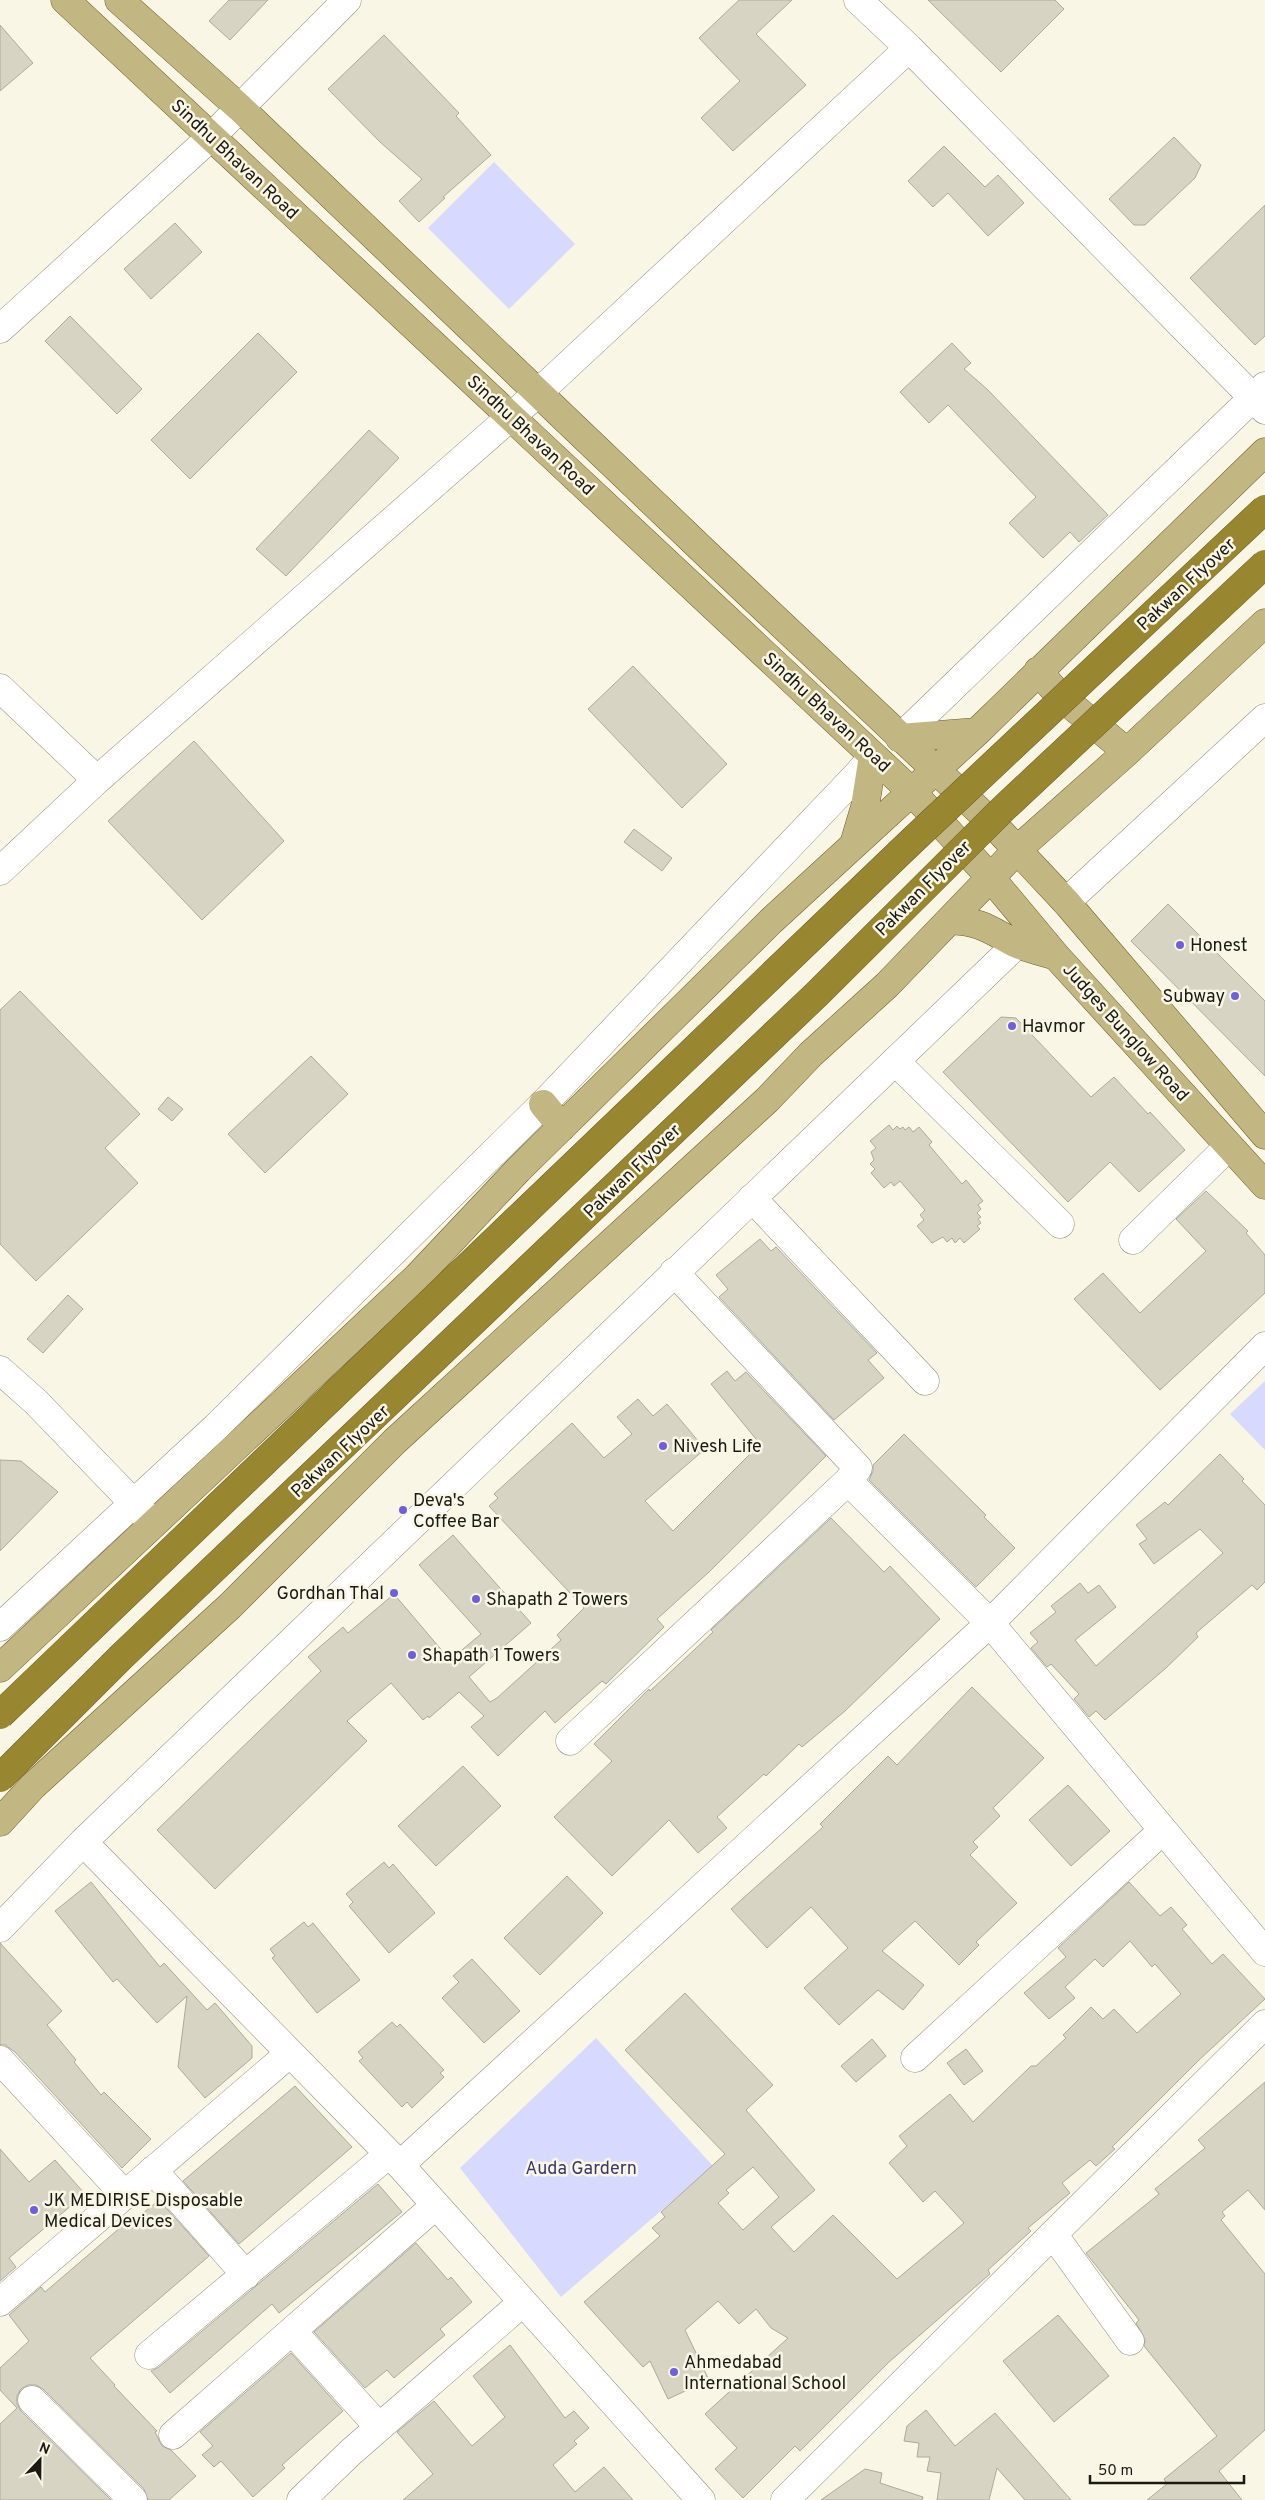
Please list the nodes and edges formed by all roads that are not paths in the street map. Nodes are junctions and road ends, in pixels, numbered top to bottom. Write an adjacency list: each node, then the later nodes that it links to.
1 (65, 0): 7 (main road, Sindhu Bhavan Road)
2 (119, 0): 6 (main road, Sindhu Bhavan Road)
3 (347, 0): 6 (street)
4 (858, 0): 5 (street)
5 (908, 48): 9 (street); 10 (street)
6 (240, 108): 7 (street); 9 (main road, Sindhu Bhavan Road)
7 (211, 137): 8 (street); 11 (main road, Sindhu Bhavan Road)
8 (0, 329)
9 (538, 392): 11 (street); 20 (main road, Sindhu Bhavan Road)
10 (1261, 398): 20 (street)
11 (511, 416): 22 (main road, Sindhu Bhavan Road); 24 (street)
12 (1265, 452): 16 (main road)
13 (1265, 509): 53 (highway, Pakwan Flyover, bridge)
14 (1265, 564): 55 (highway, Pakwan Flyover, bridge)
15 (1265, 623): 21 (main road)
16 (1038, 670): 19 (main road); 21 (main road)
17 (0, 688): 24 (street)
18 (1265, 718): 30 (street)
19 (977, 732): 20 (main road); 23 (main road)
20 (900, 738): 23 (main road, Sindhu Bhavan Road)
21 (1127, 752): 27 (main road)
22 (873, 756): 25 (main road, Sindhu Bhavan Road); 26 (main road); 35 (street)
23 (935, 768): 25 (main road); 27 (main road, Sindhu Bhavan Road)
24 (97, 780): 28 (street)
25 (912, 792): 26 (main road); 29 (main road, Sindhu Bhavan Road)
26 (854, 844): 36 (main road)
27 (1018, 850): 29 (main road); 30 (main road, Judges Bunglow Road)
28 (0, 871)
29 (990, 877): 31 (main road); 33 (main road, Judges Bunglow Road)
30 (1066, 902): 37 (main road, Judges Bunglow Road)
31 (950, 920): 32 (main road); 56 (main road)
32 (1017, 944): 33 (main road); 34 (street)
33 (1056, 956): 38 (main road, Judges Bunglow Road)
34 (895, 1061): 40 (street); 41 (street)
35 (543, 1104): 36 (main road); 48 (street)
36 (562, 1126): 49 (main road)
37 (1265, 1135)
38 (1229, 1146): 39 (main road, Judges Bunglow Road); 42 (street)
39 (1265, 1184)
40 (752, 1198): 43 (street); 46 (street)
41 (1060, 1224)
42 (1133, 1240)
43 (674, 1272): 47 (street); 58 (street)
44 (1265, 1346): 51 (street)
45 (0, 1370): 48 (street)
46 (925, 1381)
47 (848, 1481): 51 (street); 54 (street)
48 (133, 1504): 49 (street); 50 (street)
49 (155, 1524): 52 (main road)
50 (6, 1612)
51 (990, 1623): 57 (street); 65 (street)
52 (0, 1668)
53 (0, 1715)
54 (570, 1741)
55 (0, 1778)
56 (0, 1822)
57 (1162, 1831): 60 (street); 63 (street)
58 (83, 1842): 59 (street); 62 (street)
59 (0, 1928)
60 (1265, 1952)
61 (1265, 2024): 69 (street)
62 (289, 2054): 65 (street); 66 (street)
63 (915, 2058)
64 (0, 2060): 67 (street)
65 (394, 2160): 68 (street); 70 (street)
66 (153, 2170): 67 (street); 70 (street)
67 (124, 2194): 71 (street)
68 (436, 2205): 72 (street); 73 (street)
69 (1054, 2234): 74 (street); 82 (street)
70 (246, 2274): 75 (street)
71 (0, 2302)
72 (523, 2302): 77 (street); 81 (street)
73 (292, 2331): 77 (street); 78 (street)
74 (1130, 2341)
75 (149, 2355)
76 (32, 2400): 79 (street)
77 (379, 2427): 80 (street)
78 (174, 2436)
79 (133, 2500)
80 (300, 2500)
81 (701, 2500)
82 (784, 2500)

